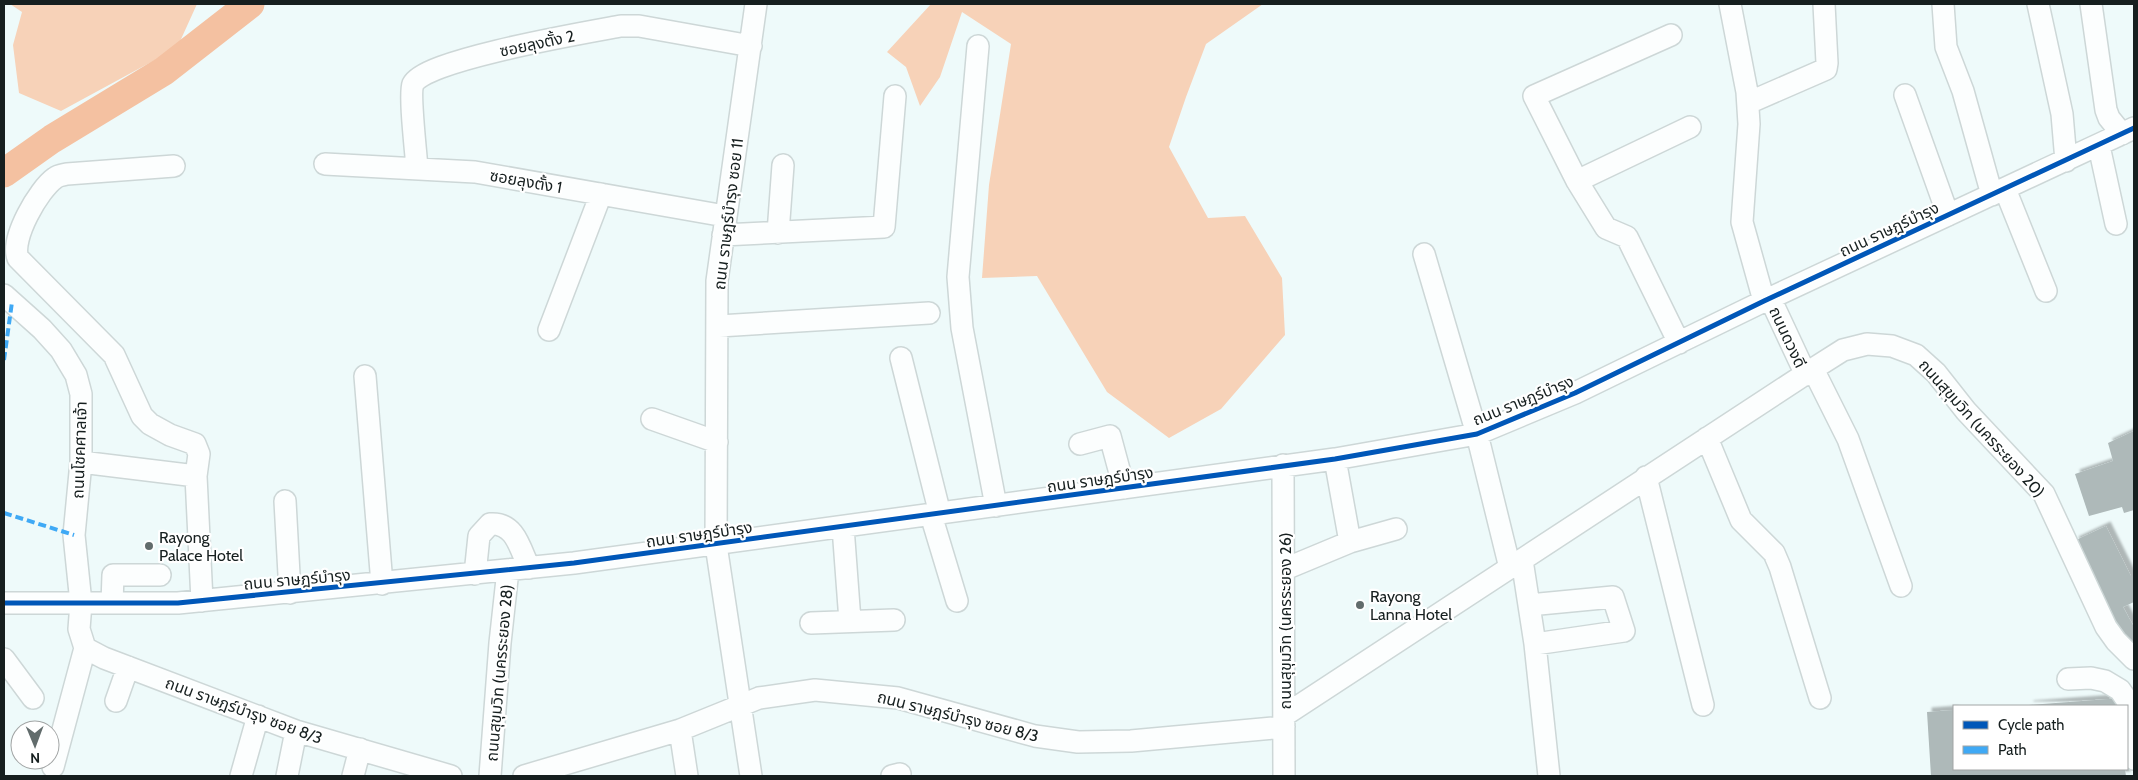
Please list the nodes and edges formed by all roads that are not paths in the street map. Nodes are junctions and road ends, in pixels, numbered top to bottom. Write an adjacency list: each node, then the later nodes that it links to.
1 (756, 4): 8 (street, ถนน ราษฎร์บำรุง ซอย 11)
2 (1730, 4): 12 (street, ถนนดวงดี)
3 (1824, 4): 12 (street)
4 (1943, 4): 22 (street)
5 (2038, 4): 16 (street)
6 (2091, 4): 14 (street)
7 (1671, 35): 21 (street)
8 (751, 46): 20 (street, ซอยลุงตั้ง 2); 26 (street, ถนน ราษฎร์บำรุง ซอย 11)
9 (978, 46): 51 (street)
10 (1905, 95): 24 (street)
11 (895, 96): 27 (street, ซอยลุงตั้ง 1)
12 (1748, 103): 31 (street, ถนนดวงดี)
13 (1690, 127): 21 (street)
14 (2128, 131): 15 (street, ถนน ราษฎร์บำรุง)
15 (2099, 146): 16 (street, ถนน ราษฎร์บำรุง); 25 (street)
16 (2066, 161): 22 (street, ถนน ราษฎร์บำรุง)
17 (325, 164): 20 (street, ซอยลุงตั้ง 1)
18 (783, 165): 27 (street)
19 (174, 166): 47 (street)
20 (417, 168): 23 (street, ซอยลุงตั้ง 1)
21 (1577, 181): 35 (street)
22 (1999, 192): 24 (street, ถนน ราษฎร์บำรุง); 29 (street)
23 (601, 194): 26 (street, ซอยลุงตั้ง 1); 34 (street)
24 (1948, 216): 31 (street, ถนน ราษฎร์บำรุง)
25 (2116, 224)
26 (724, 226): 27 (street, ซอยลุงตั้ง 1); 33 (street, ถนน ราษฎร์บำรุง ซอย 11)
27 (778, 232)
28 (1424, 254): 40 (street)
29 (2046, 291)
30 (4, 295): 45 (street, ถนนโชคศาลเจ้า)
31 (1767, 300): 35 (street, ถนน ราษฎร์บำรุง); 37 (street, ถนนดวงดี)
32 (929, 313): 33 (street)
33 (719, 326): 42 (street, ถนน ราษฎร์บำรุง ซอย 11)
34 (549, 330)
35 (1679, 343): 40 (street, ถนน ราษฎร์บำรุง)
36 (901, 358): 52 (street)
37 (1809, 372): 41 (street, ถนนสุขุมวิท (นครระยอง 20)); 64 (street, ถนนดวงดี); 77 (street, ถนนสุขุมวิท (นครระยอง 20))
38 (365, 376): 63 (street)
39 (652, 419): 42 (street)
40 (1477, 434): 44 (street, ถนน ราษฎร์บำรุง); 57 (street)
41 (1707, 438): 48 (street, ถนนสุขุมวิท (นครระยอง 20)); 82 (street)
42 (717, 442): 56 (street, ถนน ราษฎร์บำรุง ซอย 11)
43 (1080, 444): 49 (street)
44 (1335, 458): 46 (street, ถนน ราษฎร์บำรุง); 55 (street)
45 (81, 462): 47 (street); 69 (street, ถนนโชคศาลเจ้า)
46 (1284, 466): 49 (street, ถนน ราษฎร์บำรุง); 59 (street, ถนนสุขุมวิท (นครระยอง 26))
47 (196, 476): 67 (street)
48 (1646, 477): 57 (street, ถนนสุขุมวิท (นครระยอง 20)); 85 (street)
49 (1124, 488): 51 (street, ถนน ราษฎร์บำรุง)
50 (285, 501): 65 (street)
51 (996, 506): 52 (street, ถนน ราษฎร์บำรุง)
52 (936, 515): 53 (street, ถนน ราษฎร์บำรุง); 66 (street)
53 (843, 527): 56 (street, ถนน ราษฎร์บำรุง); 73 (street)
54 (1396, 529): 55 (street)
55 (1350, 542): 59 (street)
56 (716, 544): 58 (street, ถนน ราษฎร์บำรุง); 84 (street, ถนน ราษฎร์บำรุง ซอย 11)
57 (1516, 564): 71 (street); 87 (street, ถนนสุขุมวิท (นครระยอง 20))
58 (529, 568): 60 (street, ถนน ราษฎร์บำรุง); 61 (street)
59 (1285, 569): 87 (street, ถนนสุขุมวิท (นครระยอง 26))
60 (508, 570): 61 (street, ถนน ราษฎร์บำรุง); 99 (street, ถนนสุขุมวิท (นครระยอง 28))
61 (475, 574): 63 (street, ถนน ราษฎร์บำรุง)
62 (160, 575): 70 (street)
63 (382, 584): 65 (street, ถนน ราษฎร์บำรุง)
64 (1901, 586)
65 (290, 592): 67 (street, ถนน ราษฎร์บำรุง)
66 (957, 600)
67 (202, 601): 70 (street, ถนน ราษฎร์บำรุง)
68 (4, 603): 69 (street, ถนน ราษฎร์บำรุง)
69 (81, 603): 70 (street, ถนน ราษฎร์บำรุง); 76 (street)
70 (112, 603)
71 (1529, 605): 75 (street); 75 (street)
72 (894, 620): 73 (street)
73 (850, 621): 74 (street)
74 (811, 623)
75 (1535, 644): 104 (street)
76 (85, 648): 79 (street, ถนน ราษฎร์บำรุง ซอย 8/3); 90 (street)
77 (2134, 659)
78 (4, 660): 81 (street)
79 (128, 667): 83 (street); 86 (street, ถนน ราษฎร์บำรุง ซอย 8/3)
80 (2068, 679): 92 (street)
81 (34, 698)
82 (1820, 698)
83 (116, 701)
84 (742, 705): 87 (street, ถนน ราษฎร์บำรุง ซอย 8/3); 88 (street, ถนน ราษฎร์บำรุง ซอย 8/3); 102 (street, ถนน ราษฎร์บำรุง ซอย 11)
85 (1703, 705)
86 (258, 716): 89 (street, ถนน ราษฎร์บำรุง ซอย 8/3); 95 (street)
87 (1285, 721): 103 (street, ถนนสุขุมวิท (นครระยอง 26))
88 (680, 730): 94 (street, ถนน ราษฎร์บำรุง ซอย 8/3); 101 (street)
89 (296, 731): 91 (street, ถนน ราษฎร์บำรุง ซอย 8/3); 96 (street)
90 (60, 741)
91 (360, 749): 93 (street, ถนน ราษฎร์บำรุง ซอย 8/3); 97 (street)
92 (2134, 760)
93 (398, 769): 98 (street, ถนน ราษฎร์บำรุง ซอย 8/3)
94 (547, 773): 100 (street, ถนน ราษฎร์บำรุง ซอย 8/3)
95 (241, 776)
96 (287, 776)
97 (353, 776)
98 (451, 776)
99 (490, 776)
100 (524, 776)
101 (687, 776)
102 (751, 776)
103 (1284, 776)
104 (1549, 776)

